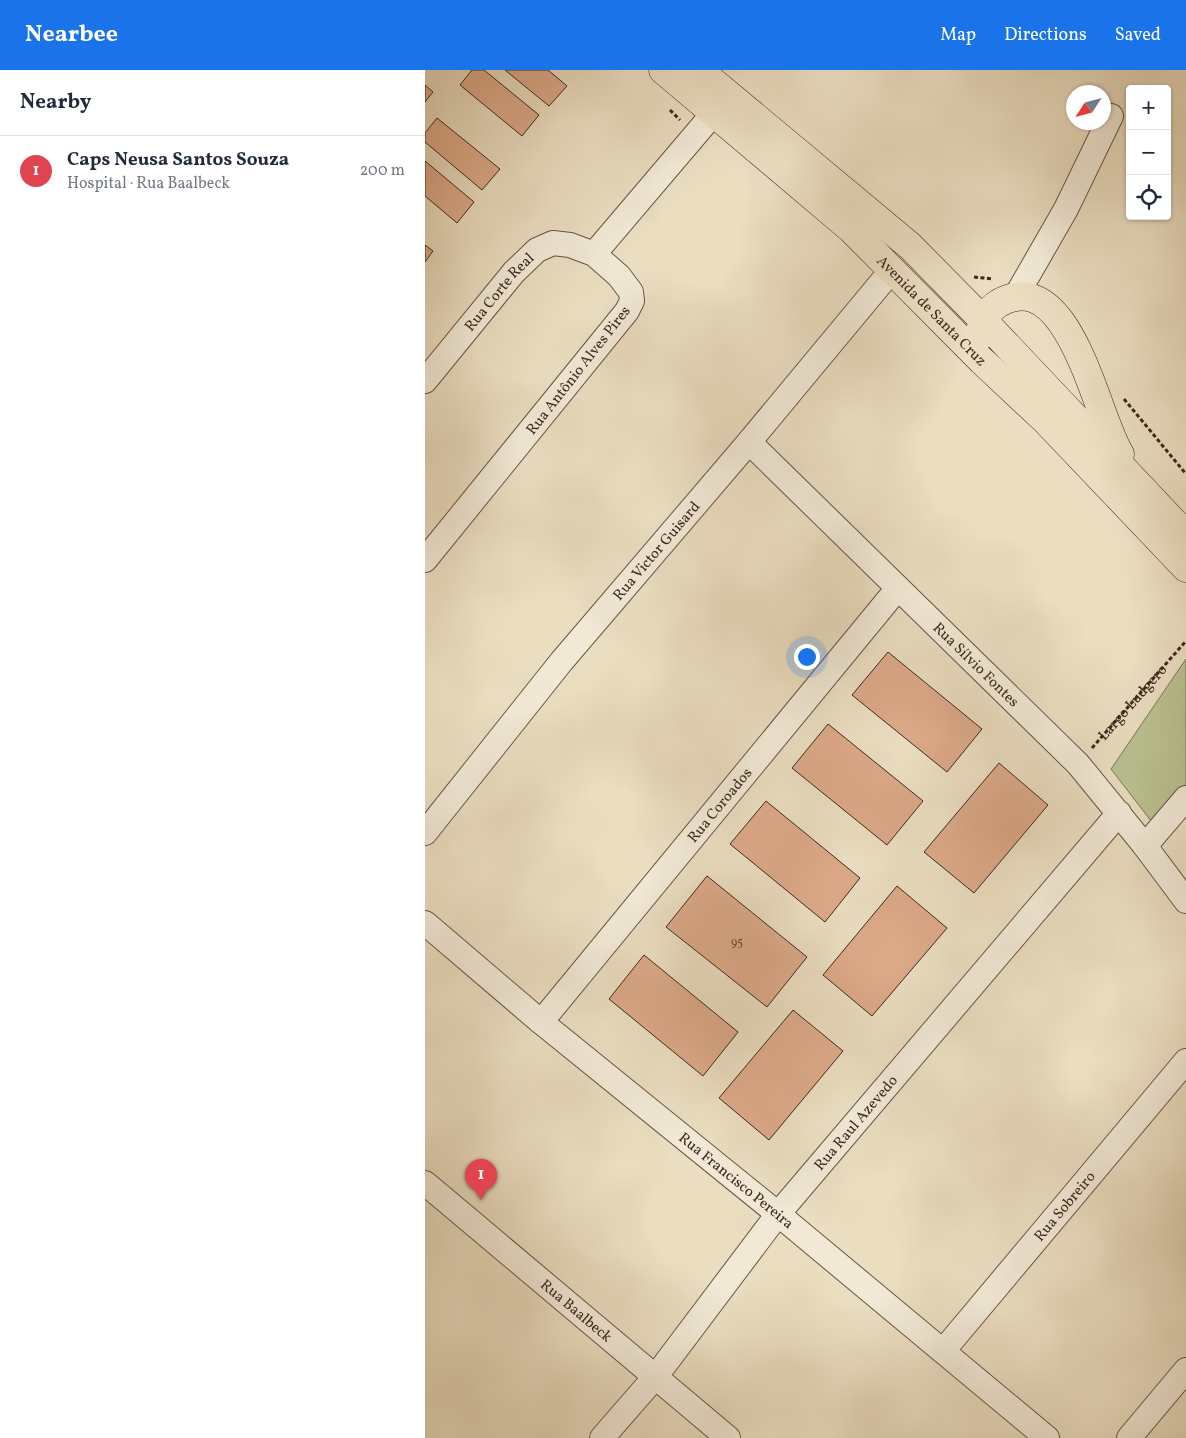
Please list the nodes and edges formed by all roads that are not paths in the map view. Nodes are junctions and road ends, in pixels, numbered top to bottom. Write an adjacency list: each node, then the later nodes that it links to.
1 (663, 70): 3 (main road, Avenida de Santa Cruz)
2 (699, 70): 8 (main road, Avenida de Santa Cruz)
3 (713, 114): 5 (street); 6 (main road, Avenida de Santa Cruz)
4 (1104, 130): 7 (street)
5 (594, 254): 10 (street, Rua Corte Real); 14 (street, Rua Antônio Alves Pires)
6 (891, 271): 9 (main road, Avenida de Santa Cruz); 11 (street, Rua Victor Guisard)
7 (1015, 296): 8 (main road); 12 (main road)
8 (983, 319): 9 (main road); 12 (main road, Avenida de Santa Cruz)
9 (982, 361): 15 (main road, Avenida de Santa Cruz)
10 (425, 381)
11 (749, 442): 16 (street, Rua Sílvio Fontes); 19 (street, Rua Victor Guisard)
12 (1137, 483): 13 (main road, Avenida de Santa Cruz)
13 (1186, 535)
14 (425, 560)
15 (1186, 568)
16 (898, 588): 18 (street, Rua Sílvio Fontes); 23 (street, Rua Coroados)
17 (1186, 798): 20 (street)
18 (1119, 813): 20 (street, Rua Sílvio Fontes); 26 (street, Rua Raul Azevedo)
19 (425, 833)
20 (1145, 846): 21 (street, Rua Sílvio Fontes)
21 (1186, 901)
22 (425, 923): 23 (street, Rua Francisco Pereira)
23 (541, 1022): 26 (street, Rua Francisco Pereira)
24 (1186, 1061): 27 (street, Rua Sobreiro)
25 (425, 1183): 29 (street, Rua Baalbeck)
26 (777, 1214): 27 (street, Rua Francisco Pereira); 29 (street, Rua Raul Azevedo)
27 (943, 1351): 32 (street, Rua Francisco Pereira)
28 (1186, 1370): 33 (street)
29 (656, 1376): 30 (street, Rua Raul Azevedo); 31 (street, Rua Baalbeck)
30 (602, 1438)
31 (728, 1438)
32 (1047, 1438)
33 (1129, 1438)

